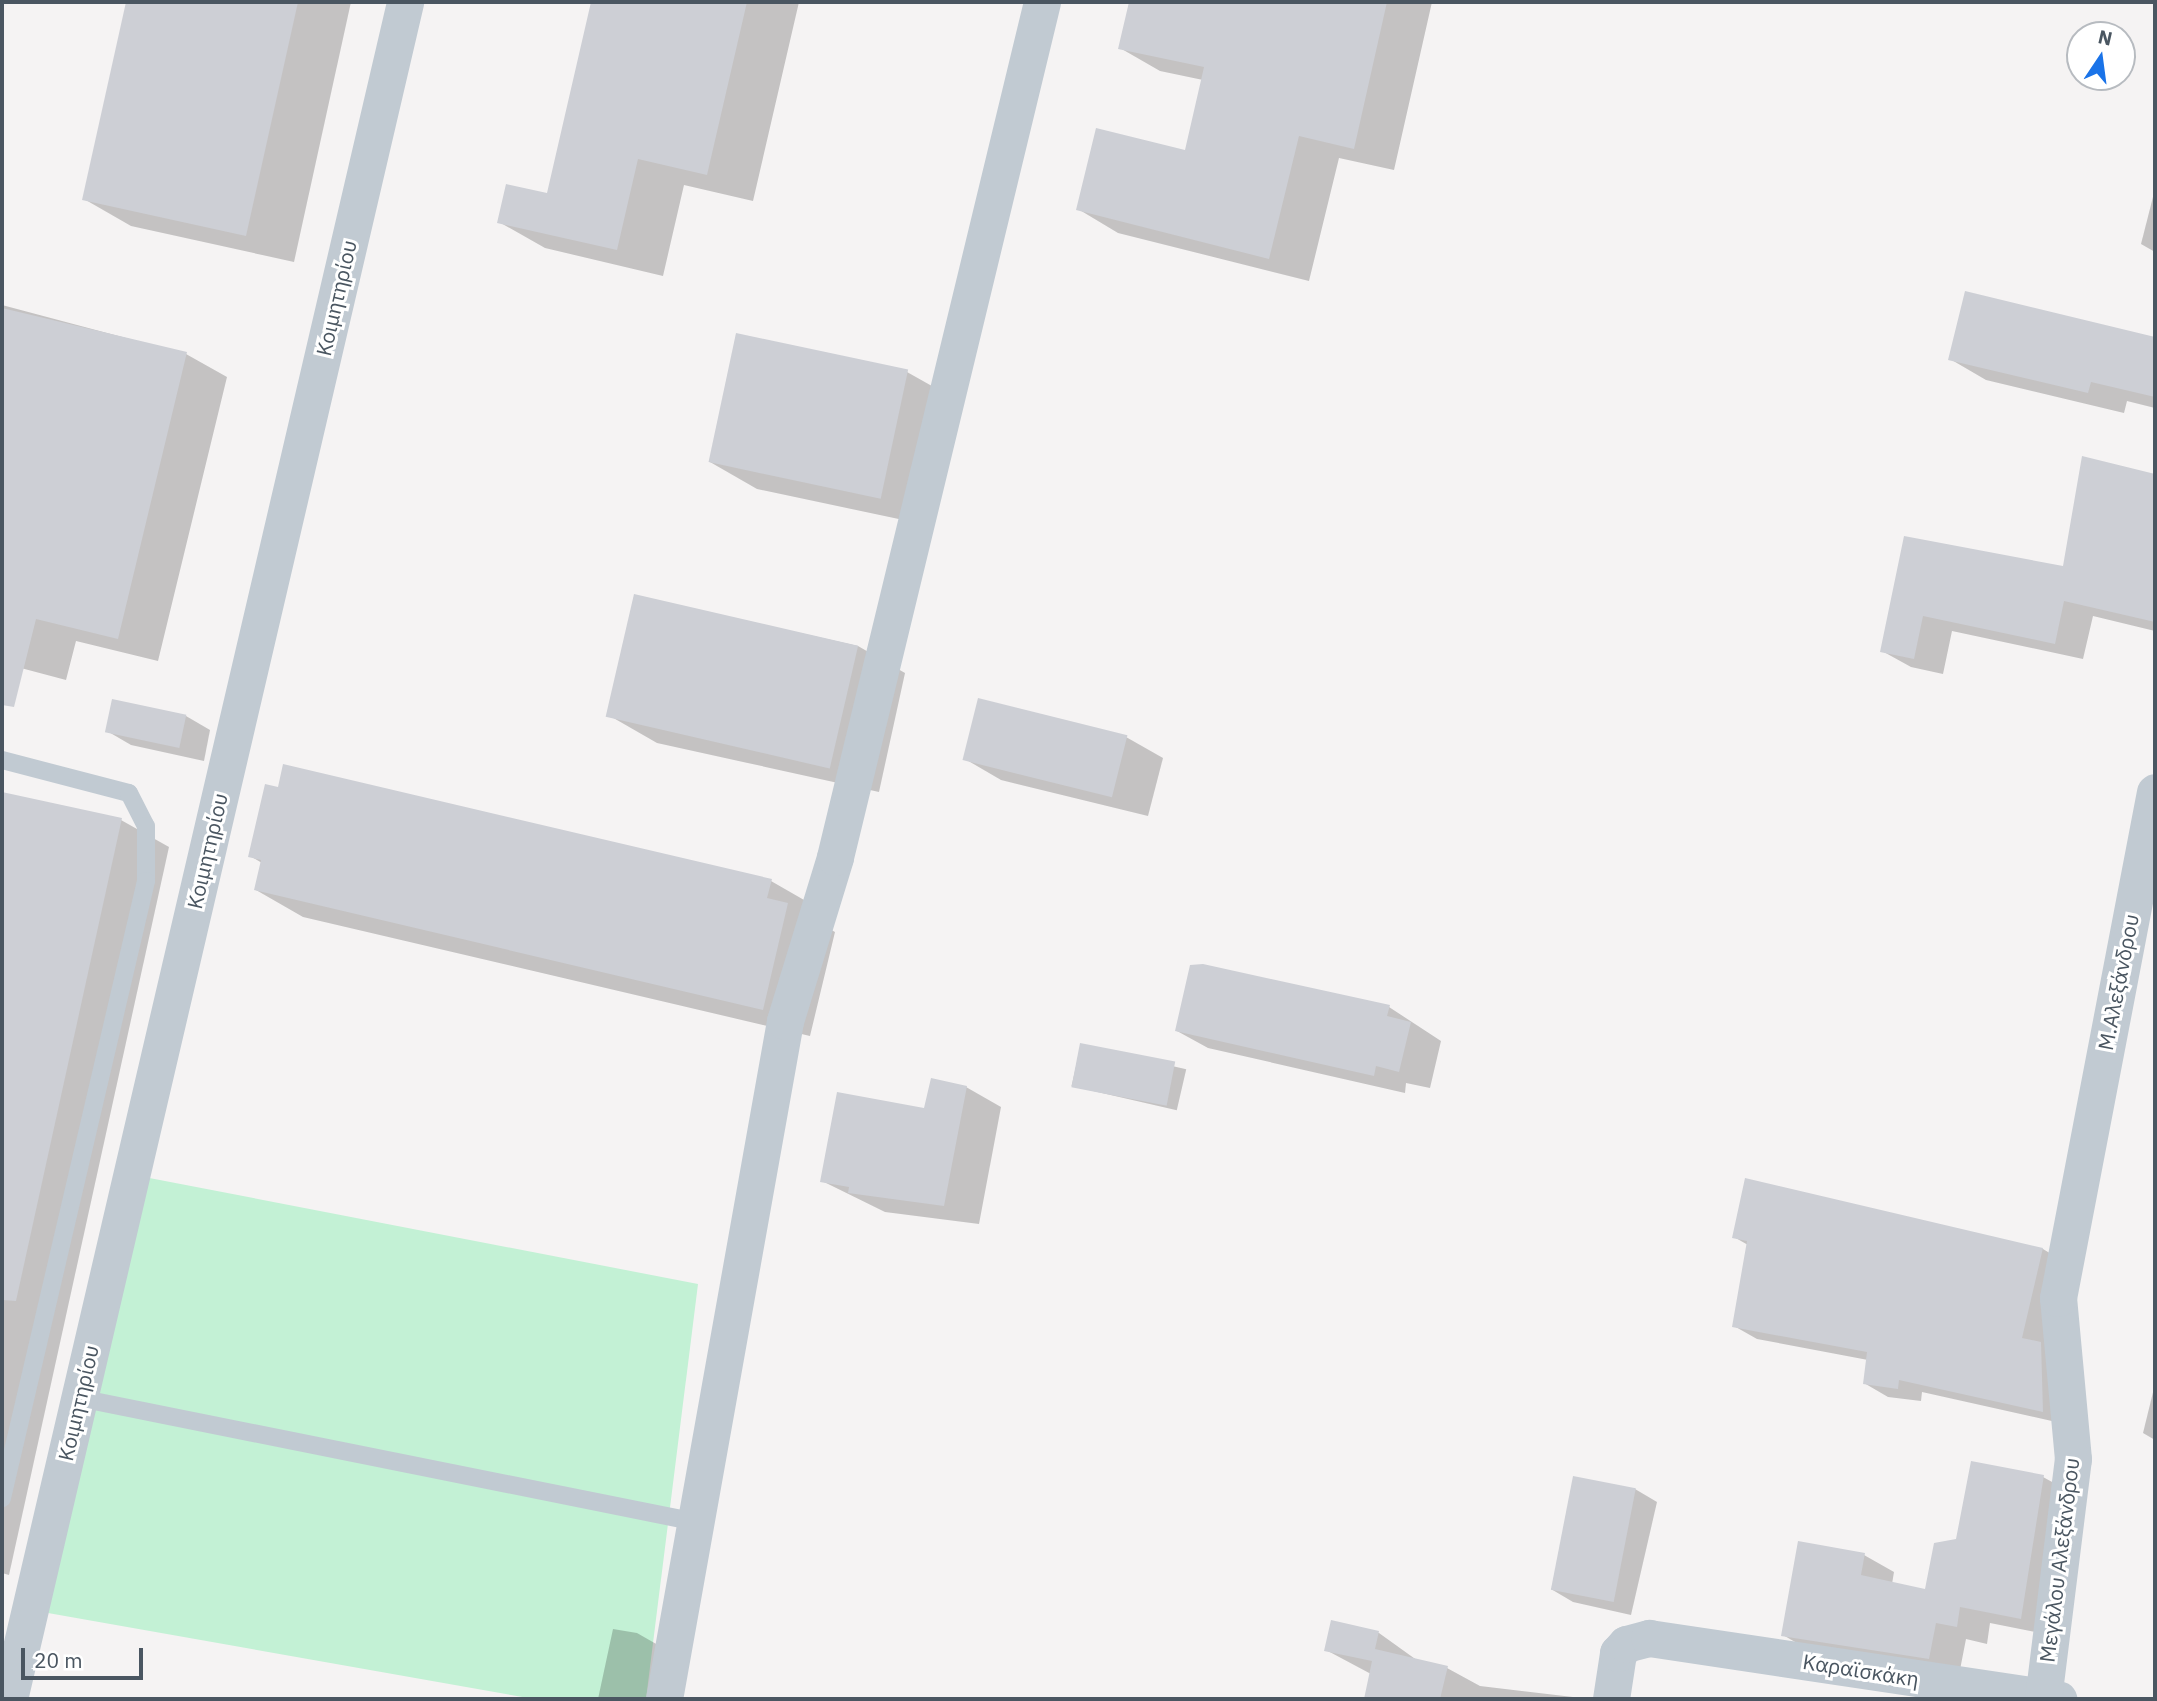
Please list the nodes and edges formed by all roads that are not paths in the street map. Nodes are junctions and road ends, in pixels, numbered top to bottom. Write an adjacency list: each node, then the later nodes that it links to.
1 (405, 2): 6 (street, Κοιμητηρίου)
2 (1042, 2): 8 (street)
3 (2, 761): 7 (lane)
4 (2155, 792): 5 (street, Μ.Αλεξάνδρου)
5 (2080, 1171): 12 (street, Μεγάλου Αλεξάνδρου)
6 (79, 1398): 8 (lane); 9 (street, Κοιμητηρίου)
7 (2, 1498)
8 (696, 1522): 10 (street)
9 (9, 1699)
10 (664, 1699)
11 (1611, 1699): 12 (street, Καραϊσκάκη)
12 (2048, 1699)

